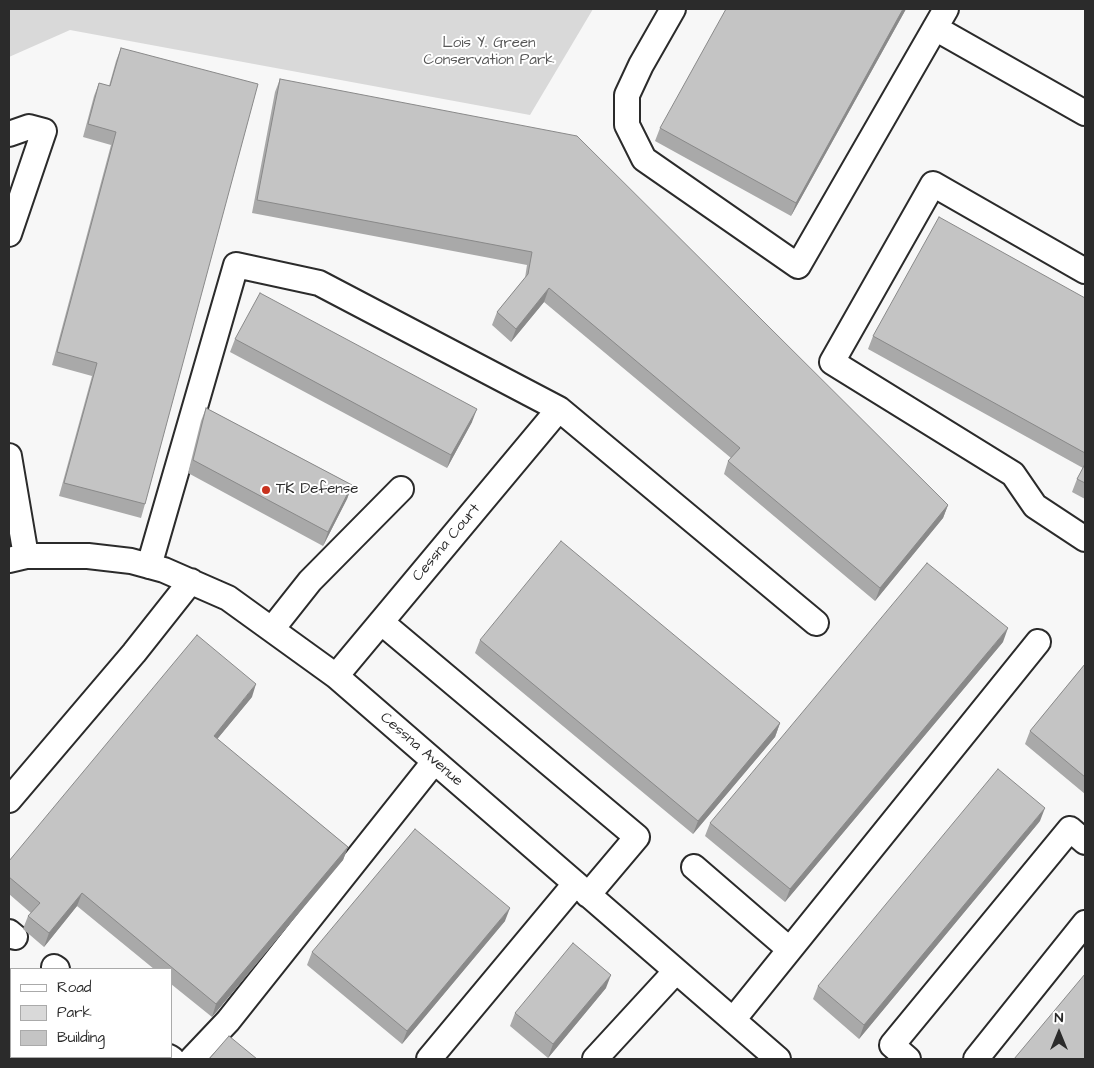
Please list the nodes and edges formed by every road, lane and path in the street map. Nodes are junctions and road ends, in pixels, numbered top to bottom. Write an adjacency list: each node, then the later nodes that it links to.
1 (673, 9): 2 (street)
2 (941, 18): 3 (street)
3 (1085, 113)
4 (9, 134): 5 (street)
5 (9, 234)
6 (1085, 271): 10 (street)
7 (559, 409): 12 (street); 14 (street, Cessna Court); 15 (street)
8 (9, 456): 11 (street)
9 (401, 489): 16 (street)
10 (1085, 539)
11 (17, 558): 12 (street, Cessna Avenue)
12 (149, 566): 13 (street, Cessna Avenue)
13 (191, 581): 16 (street, Cessna Avenue); 20 (street)
14 (381, 622): 18 (street, Cessna Court); 23 (street)
15 (816, 623)
16 (272, 629): 18 (street, Cessna Avenue)
17 (1038, 642): 25 (street)
18 (336, 676): 19 (street, Cessna Avenue)
19 (434, 762): 23 (street, Cessna Avenue); 28 (street)
20 (9, 800)
21 (1085, 842): 32 (street)
22 (694, 867): 25 (street)
23 (582, 890): 26 (street, Cessna Avenue); 29 (street)
24 (1085, 923): 33 (street)
25 (789, 949): 27 (street)
26 (676, 971): 27 (street, Cessna Avenue); 30 (street)
27 (733, 1020): 31 (street, Cessna Avenue)
28 (192, 1059)
29 (429, 1059)
30 (595, 1059)
31 (778, 1059)
32 (908, 1059)
33 (976, 1059)

